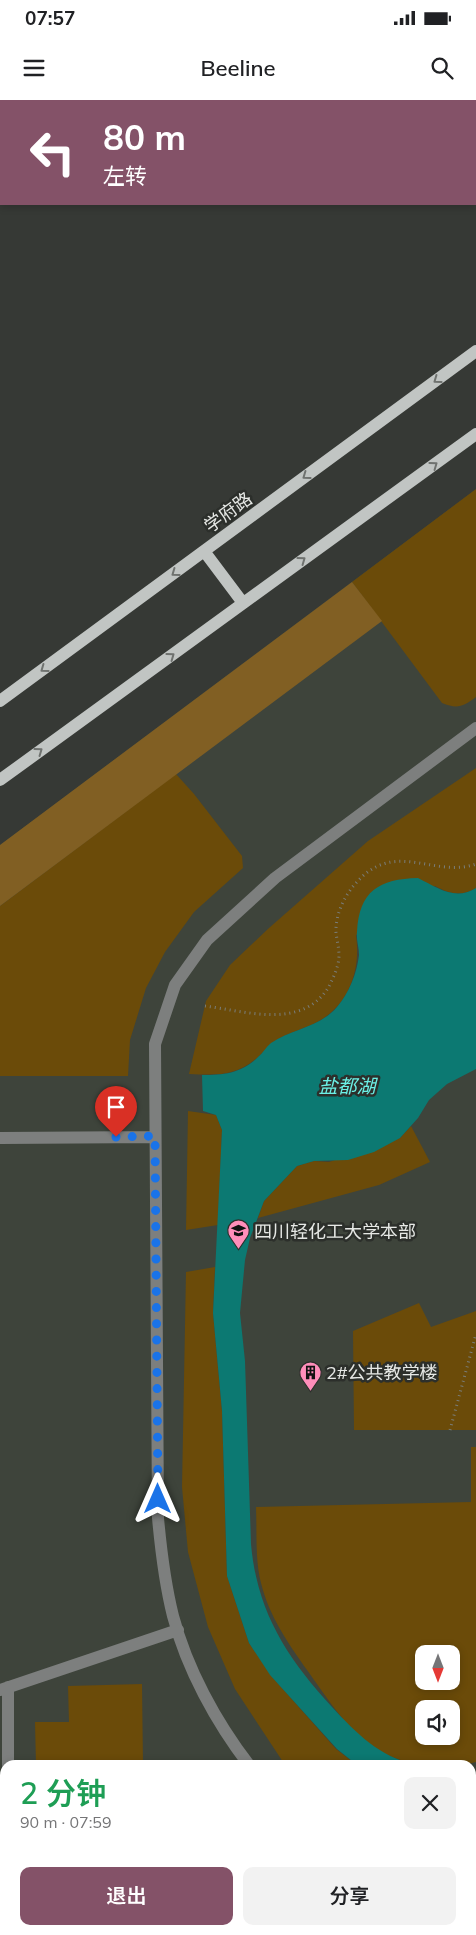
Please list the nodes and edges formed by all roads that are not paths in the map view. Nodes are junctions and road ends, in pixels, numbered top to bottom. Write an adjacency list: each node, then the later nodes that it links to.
1 (476, 351): 3 (main road, 学府路, one-way to 3)
2 (476, 434): 4 (main road, one-way to 2)
3 (204, 551): 4 (main road); 5 (main road, 学府路, one-way to 5)
4 (244, 603): 7 (main road, one-way to 4)
5 (0, 702)
6 (476, 728): 8 (street)
7 (0, 780)
8 (155, 1136): 9 (street); 10 (street)
9 (0, 1138)
10 (178, 1630): 11 (street); 13 (street)
11 (4, 1688): 12 (street)
12 (8, 1760)
13 (246, 1760)

